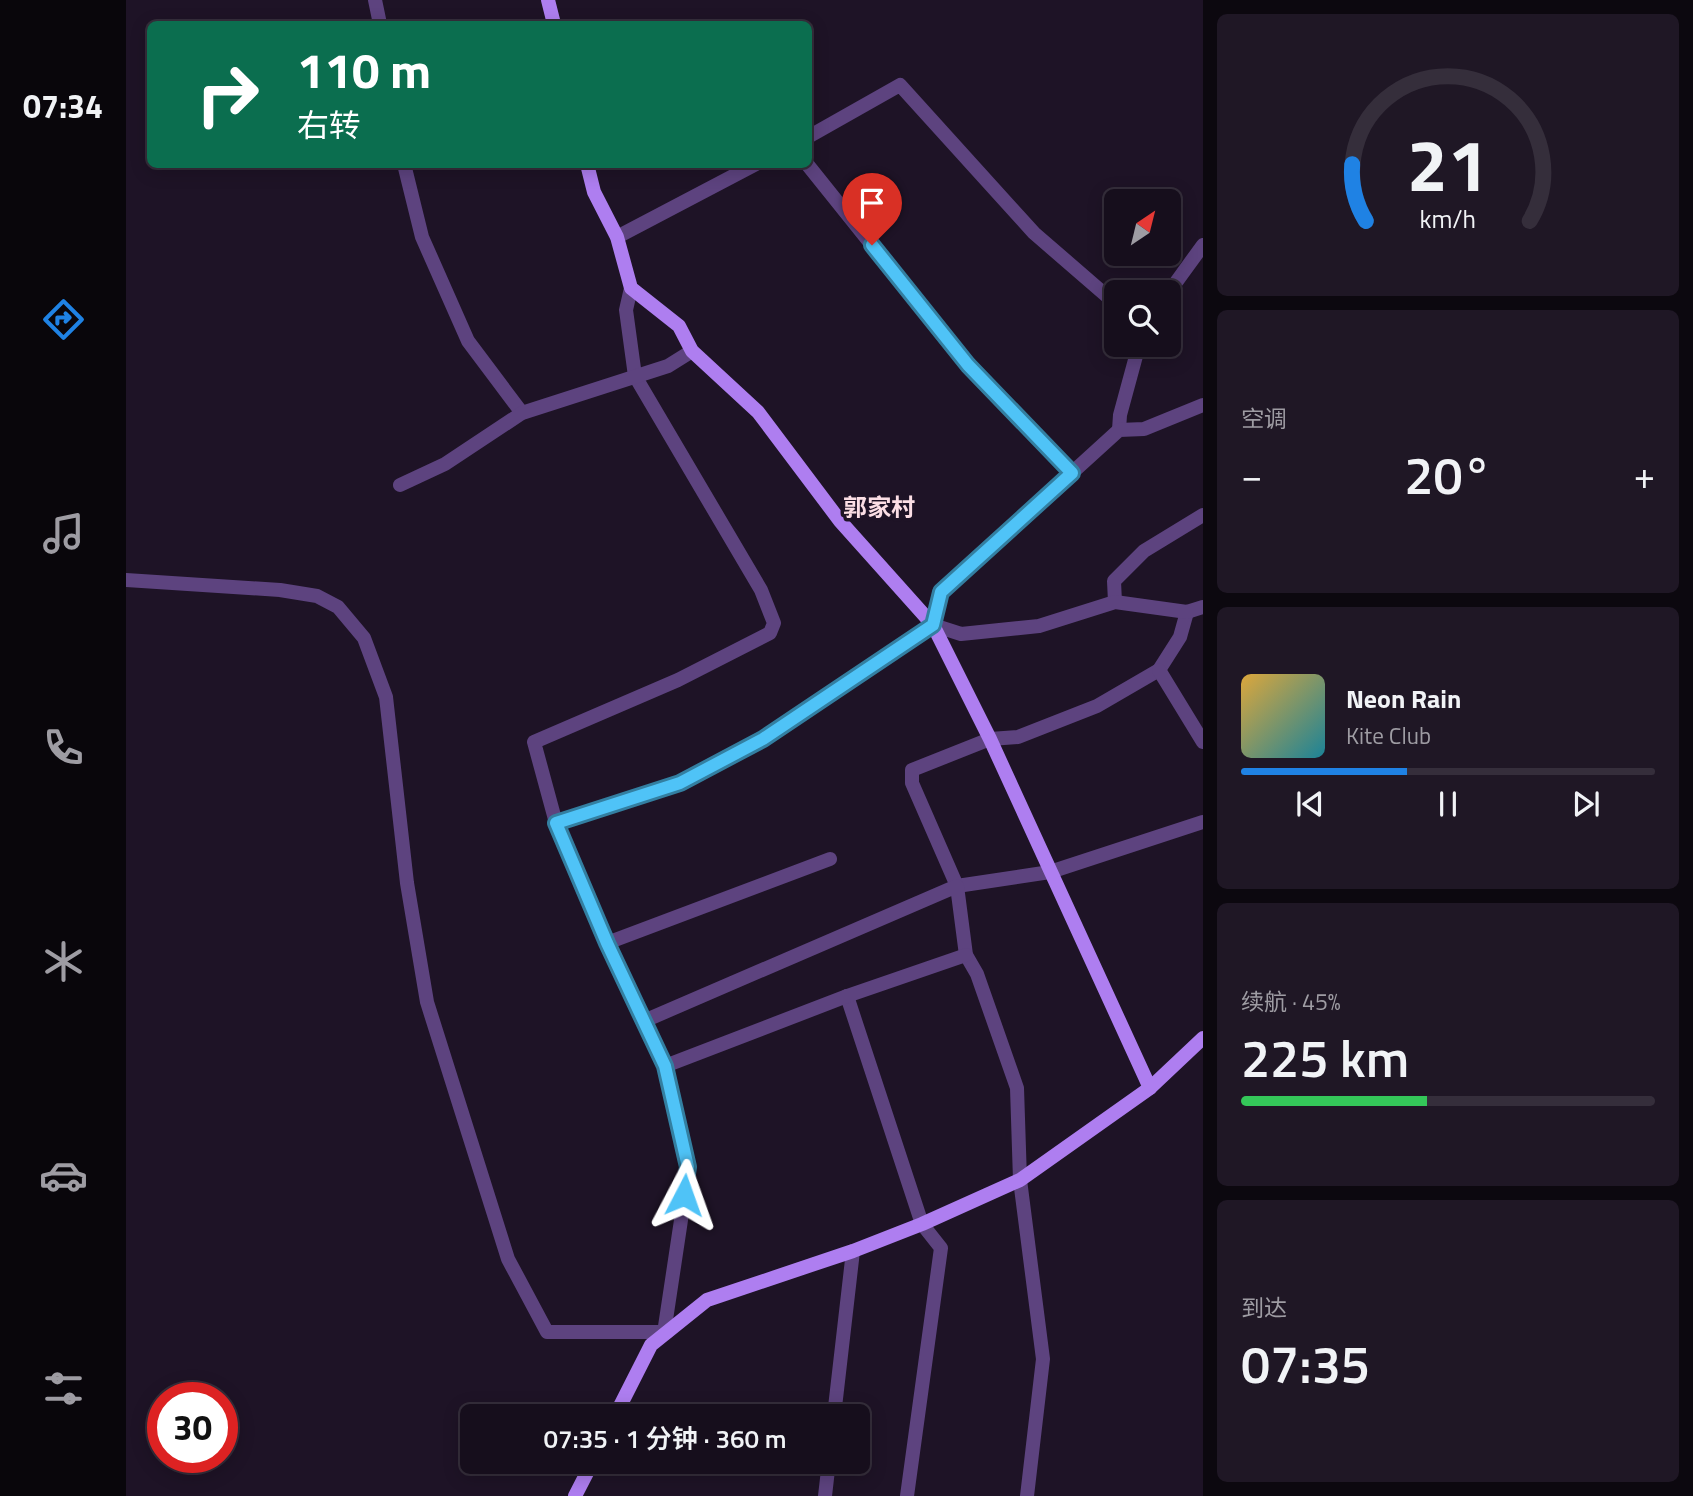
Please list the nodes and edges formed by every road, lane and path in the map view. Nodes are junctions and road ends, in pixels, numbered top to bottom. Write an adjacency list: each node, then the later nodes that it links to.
1 (375, 0): 3 (street)
2 (548, 0): 4 (street)
3 (379, 21)
4 (553, 21)
5 (812, 135): 14 (street)
6 (405, 168): 19 (street)
7 (588, 168): 10 (street)
8 (748, 168): 10 (street)
9 (810, 168): 21 (street)
10 (617, 237): 13 (street)
11 (1203, 245): 12 (street)
12 (1178, 280)
13 (631, 288): 15 (street); 17 (street)
14 (1104, 294)
15 (692, 351): 17 (street); 28 (street)
16 (1136, 357): 20 (street)
17 (635, 376): 19 (street); 33 (street)
18 (1203, 405): 20 (street)
19 (522, 414): 22 (street)
20 (1119, 430): 21 (street)
21 (1072, 473): 28 (street)
22 (400, 485)
23 (1203, 515): 25 (street)
24 (126, 580): 47 (street)
25 (1115, 602): 27 (street); 28 (street)
26 (1203, 607): 27 (street)
27 (1187, 612): 29 (street)
28 (933, 625): 30 (street); 33 (street)
29 (1159, 670): 30 (street); 31 (street)
30 (990, 739): 35 (street); 36 (street)
31 (1203, 742)
32 (1203, 822): 35 (street)
33 (556, 823): 37 (street)
34 (830, 859): 37 (street)
35 (1050, 872): 36 (street); 43 (street)
36 (957, 886): 38 (street); 40 (street)
37 (607, 943): 40 (street)
38 (966, 955): 39 (street); 44 (street)
39 (847, 996): 42 (street); 45 (street)
40 (644, 1021): 42 (street)
41 (1203, 1038): 43 (street)
42 (665, 1066): 47 (street)
43 (1150, 1088): 44 (street)
44 (1020, 1180): 45 (street); 55 (street)
45 (922, 1224): 46 (street); 54 (street)
46 (853, 1251): 47 (street); 49 (street)
47 (665, 1333): 48 (street)
48 (621, 1404)
49 (835, 1404)
50 (586, 1474): 52 (street)
51 (828, 1474): 53 (street)
52 (575, 1496)
53 (825, 1496)
54 (907, 1496)
55 (1027, 1496)

